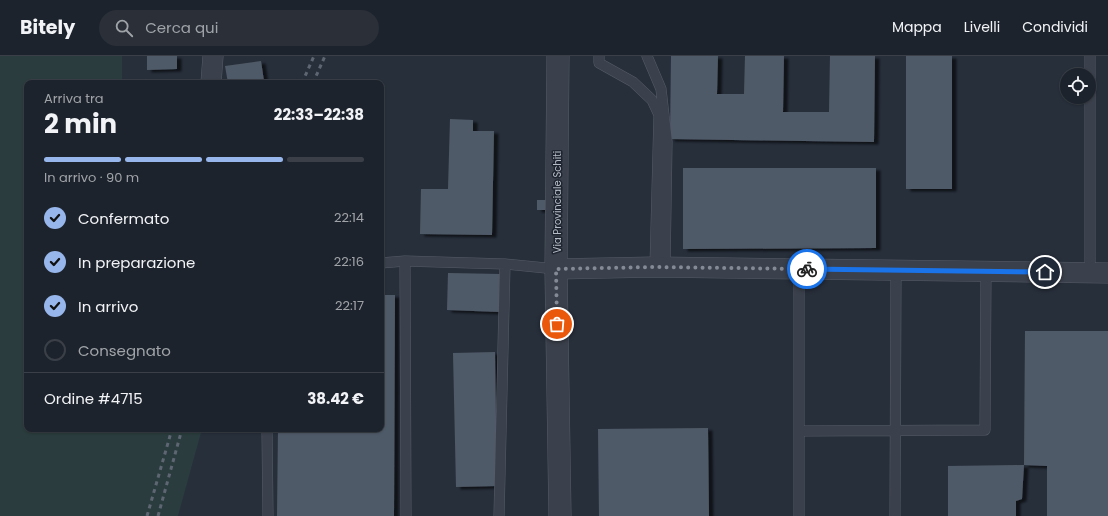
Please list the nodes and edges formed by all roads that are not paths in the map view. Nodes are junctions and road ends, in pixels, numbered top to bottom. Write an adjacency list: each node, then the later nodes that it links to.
1 (213, 56): 6 (street)
2 (558, 56): 11 (street, Via Provinciale Schiti)
3 (598, 56): 10 (lane)
4 (647, 56): 10 (lane)
5 (1090, 56): 15 (lane)
6 (211, 80)
7 (405, 261): 8 (lane); 9 (lane); 20 (lane)
8 (384, 263)
9 (505, 264): 11 (lane); 21 (lane)
10 (660, 267): 11 (street); 12 (street)
11 (556, 269): 22 (street, Via Provinciale Schiti)
12 (799, 269): 13 (street); 16 (lane)
13 (896, 270): 14 (street); 17 (lane)
14 (986, 272): 15 (street); 17 (lane)
15 (1099, 273)
16 (799, 431): 17 (lane); 23 (lane)
17 (895, 431): 24 (lane)
18 (267, 432): 19 (lane)
19 (268, 516)
20 (406, 516)
21 (499, 516)
22 (560, 516)
23 (799, 516)
24 (895, 516)

